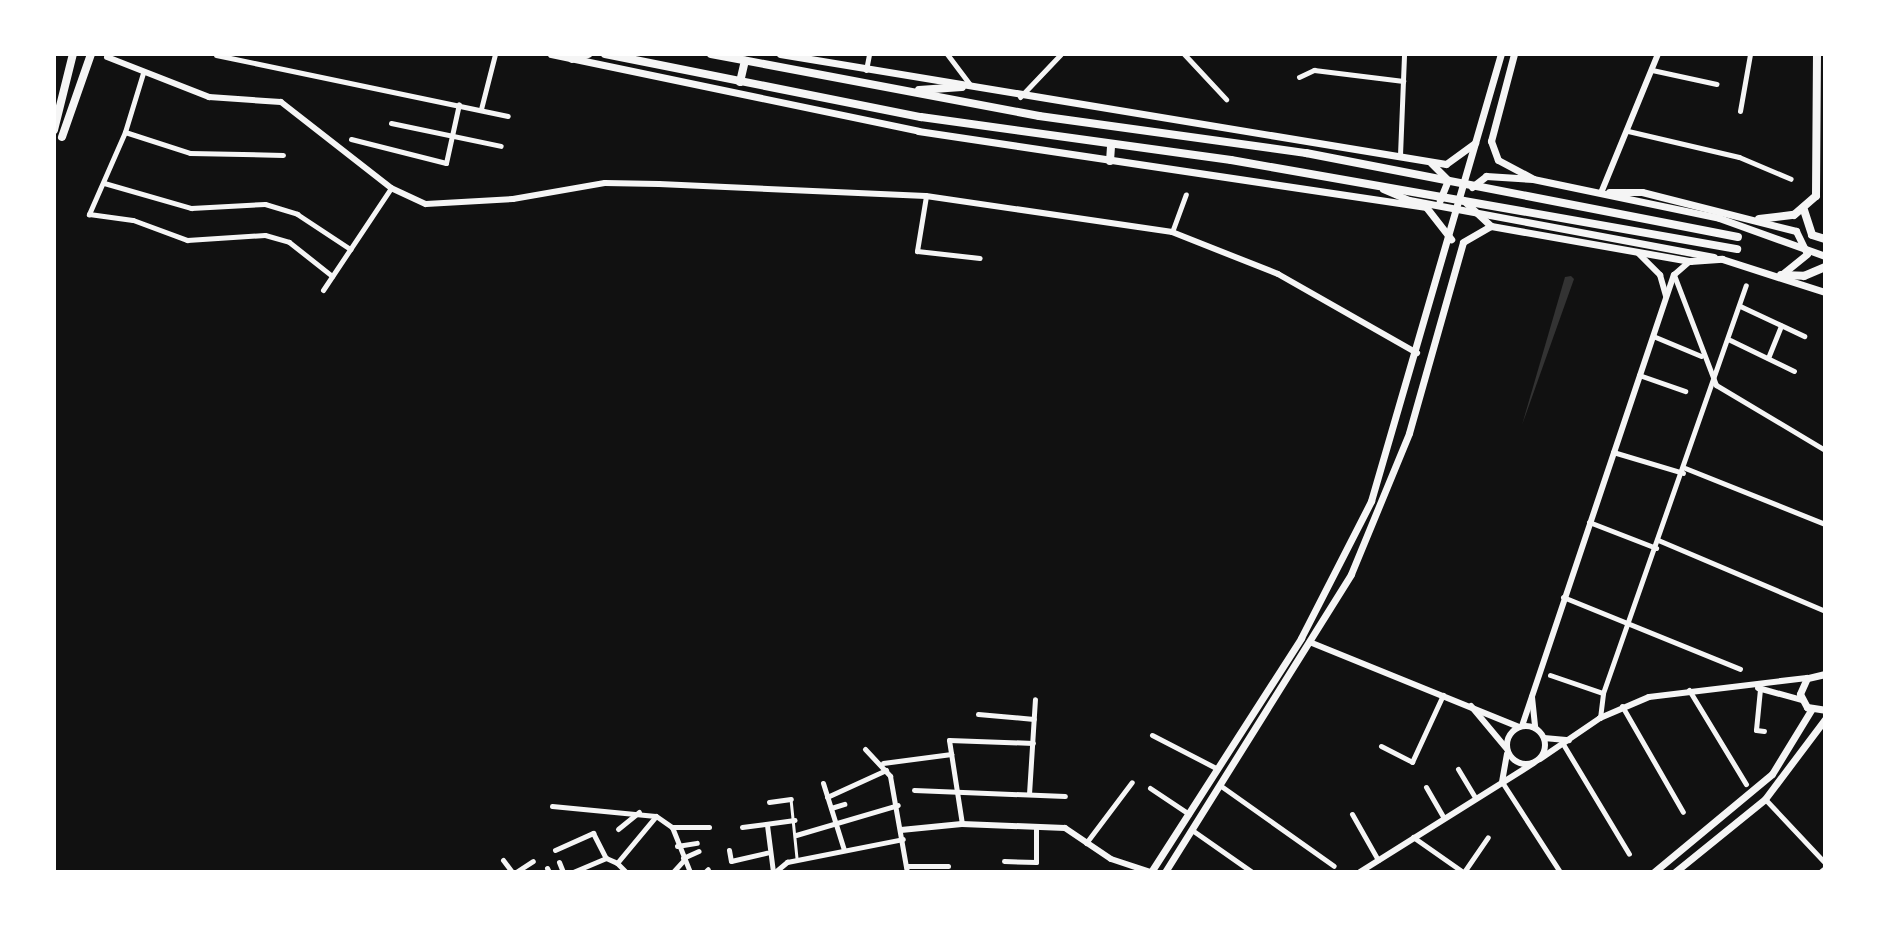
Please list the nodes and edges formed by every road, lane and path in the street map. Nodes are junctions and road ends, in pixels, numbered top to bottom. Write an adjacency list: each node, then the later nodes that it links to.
1 (73, 54): 41 (main road)
2 (91, 54): 45 (main road)
3 (495, 54): 37 (street)
4 (551, 54): 22 (main road)
5 (588, 54): 22 (main road)
6 (605, 54): 29 (main road)
7 (711, 54): 23 (main road)
8 (780, 54): 21 (main road)
9 (869, 54): 24 (street)
10 (1061, 54): 34 (street)
11 (1184, 54): 35 (street)
12 (1404, 54): 28 (street)
13 (1501, 54): 47 (main road)
14 (1514, 54): 54 (main road)
15 (1658, 54): 25 (street)
16 (1750, 54): 38 (street)
17 (1817, 54): 64 (main road)
18 (216, 55): 36 (street)
19 (950, 56): 32 (street)
20 (107, 57): 26 (street)
21 (821, 58): 24 (main road)
22 (572, 59): 53 (main road)
23 (745, 61): 29 (main road); 33 (main road)
24 (866, 70): 31 (main road)
25 (1652, 70): 30 (street); 42 (street)
26 (142, 73): 43 (street); 58 (street)
27 (1299, 77): 28 (street)
28 (1403, 81): 51 (street)
29 (740, 82): 49 (main road)
30 (1716, 85)
31 (962, 87): 32 (main road); 33 (main road)
32 (972, 89): 34 (main road)
33 (908, 91): 68 (main road)
34 (1020, 97): 51 (main road)
35 (1226, 99)
36 (459, 104): 37 (street); 44 (street)
37 (481, 109): 39 (street)
38 (1740, 111)
39 (508, 116)
40 (391, 123): 44 (street)
41 (54, 130)
42 (1628, 131): 55 (street); 59 (street)
43 (125, 132): 50 (street); 57 (street)
44 (452, 136): 46 (street); 48 (street)
45 (62, 137)
46 (351, 139)
47 (1477, 140): 52 (main road); 62 (main road)
48 (502, 146)
49 (1111, 147): 53 (main road); 56 (main road)
50 (283, 155)
51 (1400, 155): 52 (main road)
52 (1425, 160): 63 (main road)
53 (1110, 162): 63 (main road)
54 (1533, 179): 59 (main road); 62 (main road)
55 (1791, 179)
56 (1366, 182): 71 (main road); 76 (main road)
57 (104, 183): 72 (street); 79 (street)
58 (391, 188): 61 (street); 72 (street)
59 (1601, 193): 65 (main road); 74 (main road)
60 (1186, 194): 67 (street)
61 (926, 197): 67 (street); 75 (street)
62 (1463, 199): 66 (main road); 69 (main road)
63 (1426, 207): 69 (main road)
64 (1804, 210): 65 (main road); 70 (main road)
65 (1759, 219): 81 (main road)
66 (1491, 226): 73 (main road); 102 (main road)
67 (1172, 232): 91 (street)
68 (1738, 237)
69 (1451, 239): 91 (main road)
70 (1825, 239)
71 (1737, 248)
72 (350, 249): 79 (street)
73 (1634, 252): 77 (main road); 85 (street)
74 (1825, 256)
75 (980, 258)
76 (1722, 259): 77 (main road); 81 (main road)
77 (1690, 261): 80 (street)
78 (1825, 267): 81 (main road)
79 (332, 275): 83 (street)
80 (1674, 275): 85 (street); 92 (street)
81 (1781, 275): 84 (main road)
82 (1746, 285): 86 (street)
83 (323, 290)
84 (1825, 292)
85 (1666, 297): 88 (street)
86 (1740, 306): 87 (street); 90 (street)
87 (1781, 325): 89 (street); 93 (street)
88 (1653, 335): 92 (street); 95 (street)
89 (1804, 336)
90 (1730, 340): 93 (street); 96 (street)
91 (1417, 353): 101 (main road)
92 (1701, 356): 96 (street)
93 (1768, 358): 94 (street)
94 (1794, 371)
95 (1639, 375): 97 (street); 99 (street)
96 (1716, 385): 98 (street); 100 (street)
97 (1685, 391)
98 (1825, 450)
99 (1613, 452): 100 (street); 103 (street)
100 (1684, 470): 104 (street); 105 (street)
101 (1371, 500): 102 (main road); 110 (main road)
102 (1382, 505): 111 (main road)
103 (1589, 522): 106 (street); 107 (street)
104 (1825, 524)
105 (1658, 540): 106 (street); 108 (street)
106 (1656, 548): 109 (street)
107 (1563, 597): 109 (street); 119 (street)
108 (1825, 611)
109 (1627, 624): 112 (street); 120 (street)
110 (1301, 638): 111 (main road); 142 (main road)
111 (1312, 643): 121 (street); 144 (main road)
112 (1740, 669)
113 (1823, 673): 115 (main road)
114 (1550, 675): 120 (street)
115 (1807, 678): 116 (street); 123 (main road)
116 (1752, 686): 117 (street); 118 (street)
117 (1760, 688): 123 (street); 134 (street)
118 (1689, 690): 125 (street); 152 (street)
119 (1532, 691): 132 (street); 133 (street)
120 (1603, 693): 129 (street)
121 (1443, 695): 124 (street); 139 (street)
122 (1035, 699): 130 (street)
123 (1802, 700): 126 (main road)
124 (1470, 704): 132 (street); 141 (street)
125 (1622, 706): 129 (street); 170 (street)
126 (1811, 709): 127 (main road); 226 (main road)
127 (1825, 710)
128 (978, 714): 130 (street)
129 (1600, 718): 137 (street)
130 (1034, 719): 138 (street)
131 (1825, 719): 163 (main road)
132 (1520, 727): 133 (street); 141 (street)
133 (1535, 728): 136 (street)
134 (1764, 731)
135 (1152, 735): 147 (street)
136 (1544, 738): 137 (street); 145 (street)
137 (1566, 742): 145 (street); 198 (street)
138 (1033, 743): 143 (street); 158 (street)
139 (1381, 746)
140 (865, 749): 146 (street)
141 (1507, 750): 145 (street); 150 (street)
142 (1228, 753): 144 (main road); 147 (main road)
143 (951, 754): 146 (street); 155 (street)
144 (1240, 758): 153 (main road)
145 (1537, 761): 150 (street)
146 (884, 767): 160 (street); 166 (street)
147 (1218, 769): 171 (main road)
148 (1458, 769): 161 (street)
149 (1132, 782): 191 (street)
150 (1502, 782): 161 (street); 225 (street)
151 (823, 783): 160 (street)
152 (1746, 784)
153 (1221, 786): 185 (main road); 209 (street)
154 (1426, 787): 174 (street)
155 (956, 788): 157 (street); 158 (street); 177 (street)
156 (1150, 788): 171 (street)
157 (914, 790)
158 (1029, 794): 159 (street)
159 (1065, 796)
160 (827, 797): 168 (street)
161 (1475, 797): 174 (street)
162 (791, 799): 164 (street); 175 (lane)
163 (1765, 799): 210 (street); 227 (main road)
164 (769, 802)
165 (844, 804): 168 (street)
166 (898, 805): 176 (street); 184 (street)
167 (552, 806): 169 (street)
168 (831, 808): 176 (street)
169 (639, 812): 173 (street); 183 (street)
170 (1684, 812)
171 (1189, 814): 221 (main road)
172 (1352, 814): 202 (street)
173 (656, 816): 179 (street); 207 (street)
174 (1443, 817): 187 (street)
175 (795, 820): 178 (street); 186 (lane)
176 (837, 824): 186 (street); 195 (street)
177 (962, 824): 182 (street); 184 (street)
178 (767, 825): 181 (street); 197 (street)
179 (672, 827): 180 (street); 192 (street)
180 (709, 827)
181 (742, 827)
182 (1036, 827): 191 (street); 204 (street)
183 (618, 829)
184 (901, 830): 189 (street)
185 (1192, 830): 212 (street); 222 (main road)
186 (796, 835): 206 (lane)
187 (1413, 836): 202 (street); 224 (street)
188 (1488, 837): 224 (street)
189 (902, 839): 195 (street); 211 (street)
190 (697, 843): 192 (street)
191 (1086, 843): 221 (street)
192 (677, 846): 200 (street)
193 (555, 850): 199 (street)
194 (729, 850): 197 (street)
195 (844, 850): 206 (street)
196 (699, 851): 200 (street)
197 (767, 853): 219 (street)
198 (1629, 854)
199 (606, 858): 207 (street); 215 (street)
200 (683, 859): 217 (street); 218 (street)
201 (503, 860): 213 (street)
202 (1378, 860): 223 (street)
203 (533, 861): 213 (street)
204 (1004, 861)
205 (559, 862): 214 (street)
206 (795, 862): 219 (street); 220 (street)
207 (617, 863): 216 (street)
208 (948, 866): 211 (street)
209 (1334, 866)
210 (1825, 866): 228 (street)
211 (907, 869)
212 (1250, 871)
213 (514, 872)
214 (563, 872)
215 (573, 872)
216 (626, 872)
217 (673, 872)
218 (690, 872)
219 (774, 872)
220 (794, 872)
221 (1151, 872)
222 (1165, 872)
223 (1360, 872)
224 (1463, 872)
225 (1560, 872)
226 (1654, 872)
227 (1675, 872)
228 (1820, 872)

